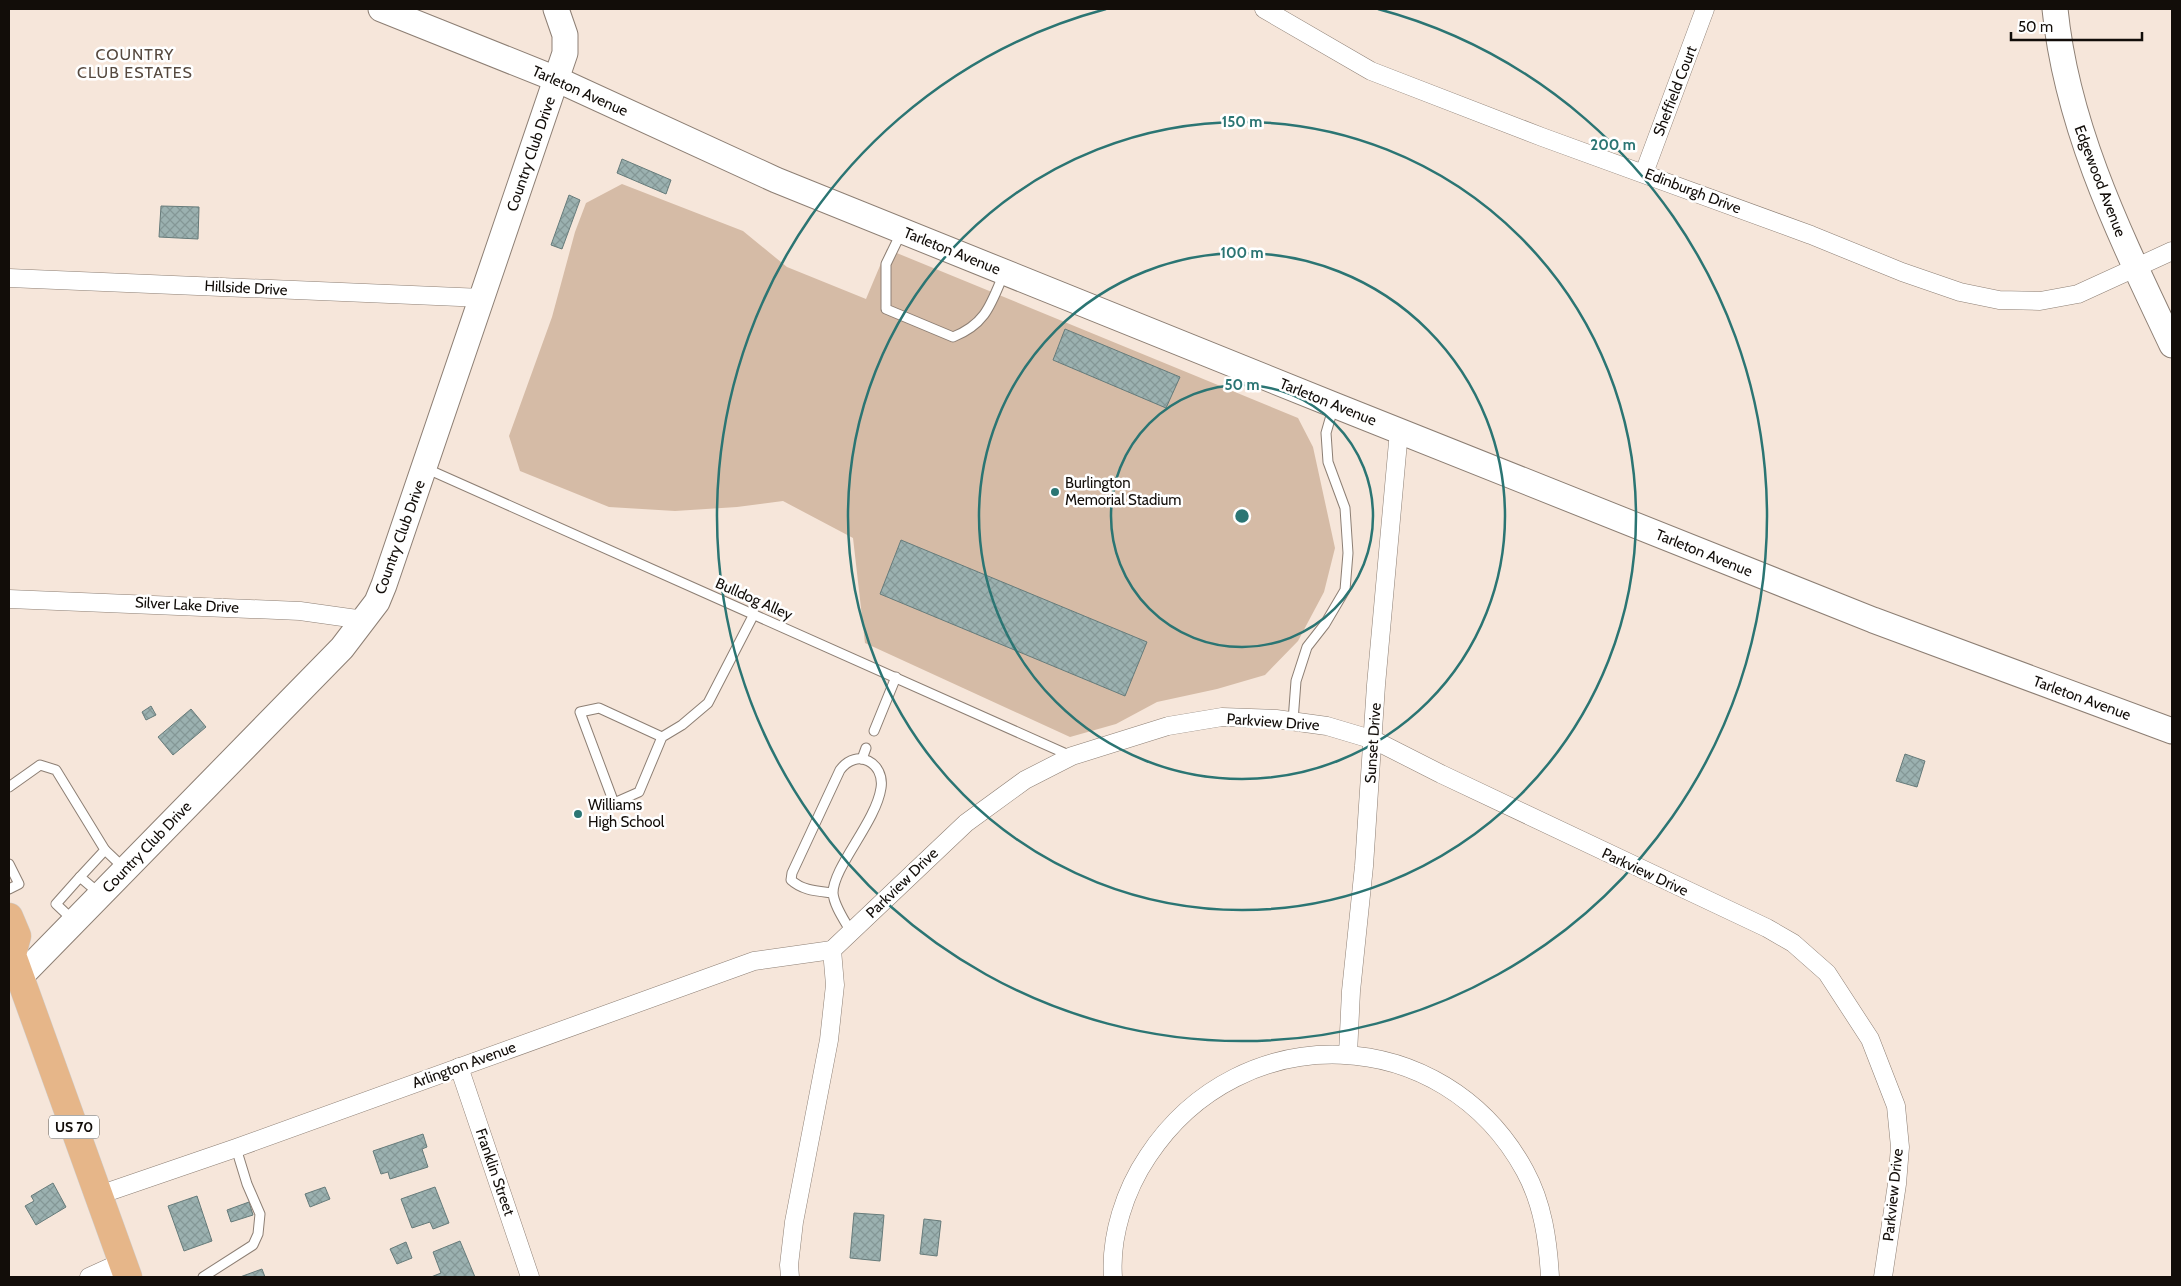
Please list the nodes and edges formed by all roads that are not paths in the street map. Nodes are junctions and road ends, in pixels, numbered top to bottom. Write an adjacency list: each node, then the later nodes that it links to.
1 (380, 9): 6 (street, Tarleton Avenue)
2 (556, 9): 6 (street, Country Club Drive)
3 (1264, 9): 7 (street, Edinburgh Drive)
4 (1705, 9): 7 (street, Sheffield Court)
5 (2055, 9): 10 (street, Edgewood Avenue)
6 (556, 78): 8 (street, Tarleton Avenue); 13 (street, Country Club Drive)
7 (1644, 172): 10 (street, Edinburgh Drive)
8 (902, 230): 11 (street, Tarleton Avenue); 11 (lane)
9 (2172, 251): 10 (street, Edinburgh Drive)
10 (2136, 268): 14 (street, Edgewood Avenue)
11 (1004, 272): 15 (street, Tarleton Avenue)
12 (9, 278): 13 (street, Hillside Drive)
13 (483, 298): 17 (street, Country Club Drive)
14 (2172, 345)
15 (1334, 405): 16 (street, Tarleton Avenue); 22 (lane)
16 (1399, 431): 24 (street, Tarleton Avenue); 26 (street, Sunset Drive)
17 (425, 468): 19 (lane, Bulldog Alley); 20 (street, Country Club Drive)
18 (9, 599): 20 (street, Silver Lake Drive)
19 (754, 614): 21 (lane, Bulldog Alley); 25 (lane)
20 (364, 620): 33 (street, Country Club Drive)
21 (896, 677): 23 (lane); 28 (lane, Bulldog Alley)
22 (1293, 721): 26 (street, Parkview Drive); 28 (street, Parkview Drive)
23 (874, 730)
24 (2172, 731)
25 (662, 737): 25 (lane)
26 (1374, 740): 43 (street, Sunset Drive); 54 (street, Parkview Drive)
27 (866, 748): 29 (lane)
28 (1072, 756): 40 (street, Parkview Drive)
29 (862, 759): 37 (lane); 37 (lane)
30 (9, 787): 31 (lane)
31 (105, 850): 33 (lane); 34 (lane)
32 (9, 864): 35 (lane)
33 (125, 869): 36 (street, Country Club Drive)
34 (80, 877): 36 (lane); 39 (lane)
35 (9, 889)
36 (100, 894): 39 (street, Country Club Drive)
37 (833, 894): 40 (lane)
38 (9, 918): 42 (main road, US 70)
39 (74, 921): 42 (street, Country Club Drive)
40 (851, 932): 41 (street, Parkview Drive)
41 (832, 950): 44 (street, Arlington Avenue); 51 (street)
42 (12, 969): 46 (main road, US 70)
43 (1348, 1054): 52 (street); 53 (street)
44 (459, 1067): 45 (street, Arlington Avenue); 50 (street, Franklin Street)
45 (236, 1148): 46 (street, Arlington Avenue); 49 (lane)
46 (99, 1194): 47 (main road, US 70)
47 (125, 1270): 48 (street)
48 (90, 1277)
49 (204, 1277)
50 (530, 1277)
51 (790, 1277)
52 (1113, 1277)
53 (1550, 1277)
54 (1883, 1277)

